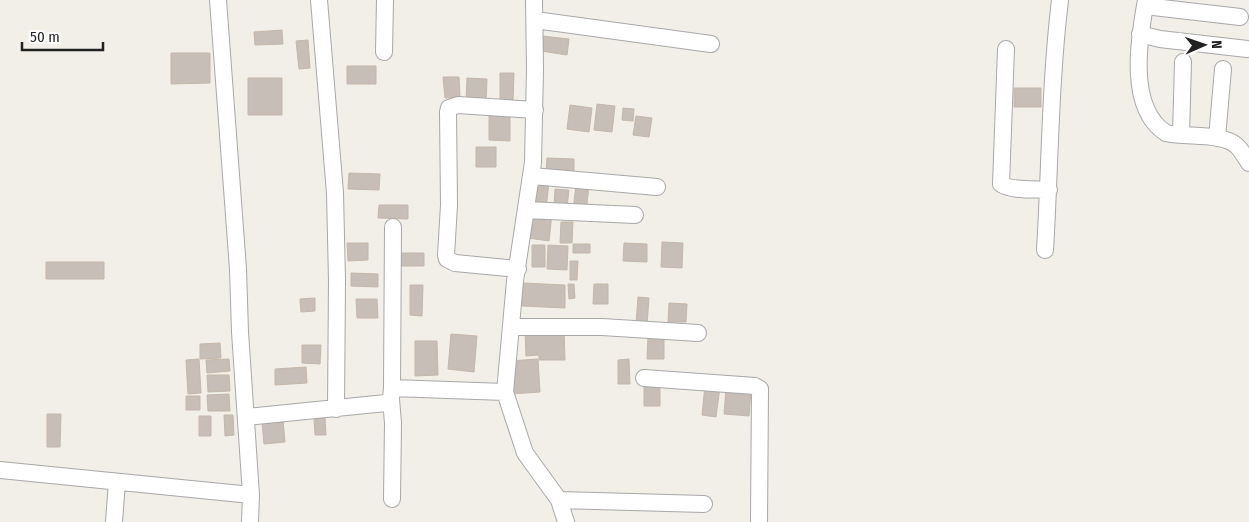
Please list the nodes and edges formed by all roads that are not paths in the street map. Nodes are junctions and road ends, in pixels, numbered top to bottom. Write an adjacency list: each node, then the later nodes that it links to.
1 (218, 0): 34 (street)
2 (319, 0): 33 (street)
3 (385, 0): 13 (street)
4 (534, 0): 8 (street)
5 (1060, 0): 22 (street)
6 (1145, 3): 7 (street); 9 (street)
7 (1240, 17)
8 (535, 20): 10 (street); 16 (street)
9 (1140, 34): 12 (street); 17 (street)
10 (711, 44)
11 (1006, 49): 22 (street)
12 (1247, 49)
13 (384, 52)
14 (1182, 62): 17 (street)
15 (1223, 69): 18 (street)
16 (535, 110): 20 (street); 27 (street)
17 (1180, 135): 18 (street)
18 (1217, 138): 19 (street)
19 (1249, 163)
20 (532, 176): 21 (street); 23 (street)
21 (657, 187)
22 (1049, 190): 26 (street)
23 (527, 210): 24 (street); 27 (street)
24 (635, 215)
25 (393, 227): 32 (street)
26 (1045, 250)
27 (518, 269): 28 (street)
28 (511, 327): 29 (street); 31 (street)
29 (698, 333)
30 (644, 378): 44 (street)
31 (505, 392): 32 (street); 39 (street)
32 (392, 393): 33 (street); 38 (street)
33 (336, 409): 34 (street)
34 (246, 417): 37 (street)
35 (0, 470): 36 (street)
36 (117, 482): 37 (street); 41 (street)
37 (250, 495): 42 (street)
38 (392, 498)
39 (559, 500): 40 (street); 43 (street)
40 (704, 504)
41 (114, 522)
42 (250, 522)
43 (566, 522)
44 (759, 522)

